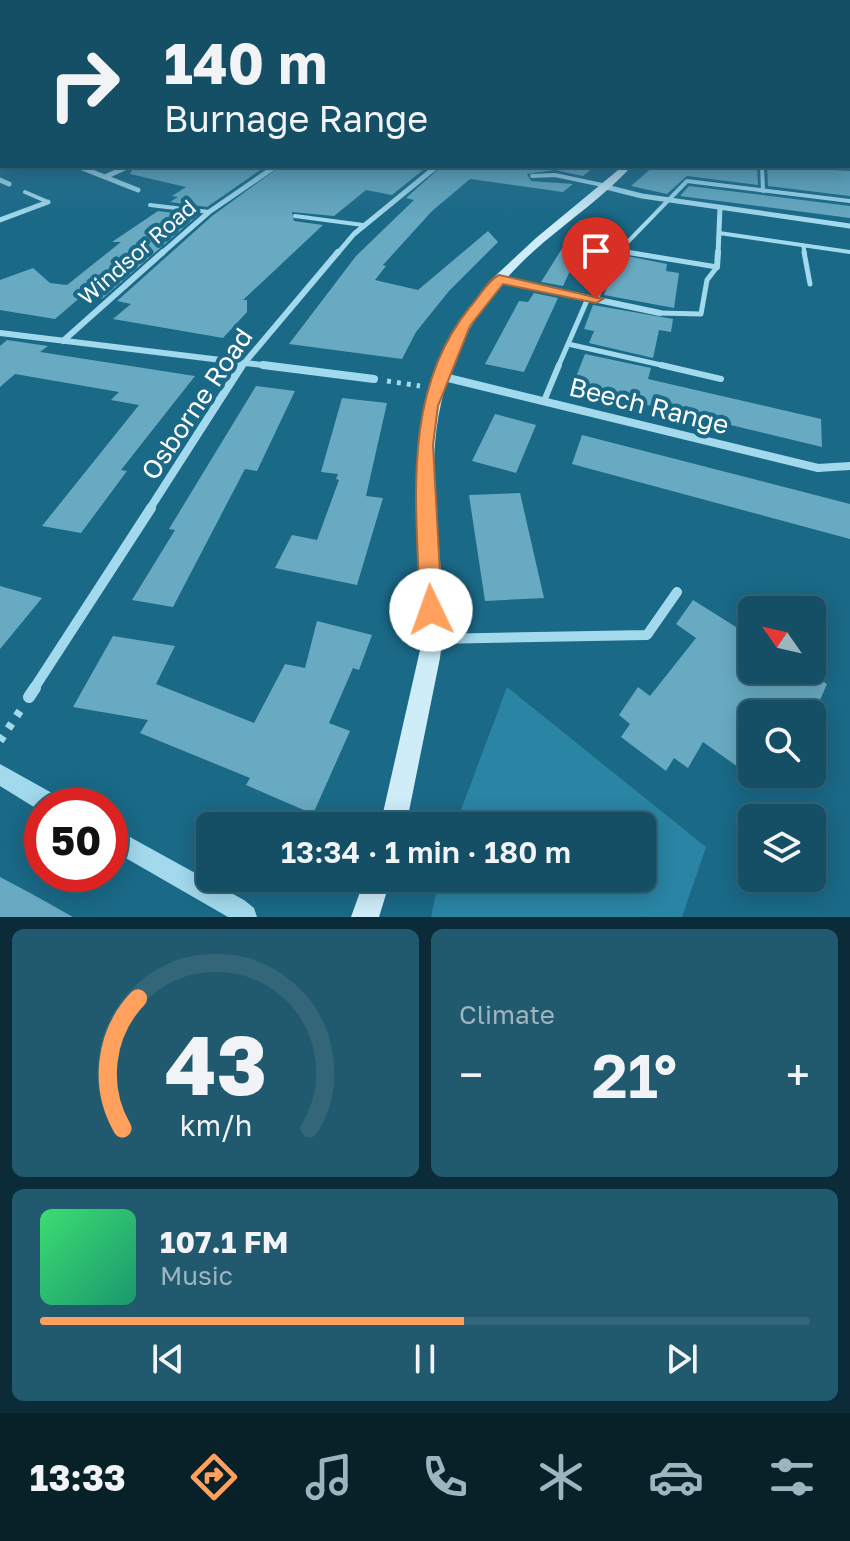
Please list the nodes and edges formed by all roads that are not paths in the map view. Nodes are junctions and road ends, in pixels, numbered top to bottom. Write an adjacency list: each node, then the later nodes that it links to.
1 (82, 168): 8 (street)
2 (125, 168): 8 (street)
3 (273, 168): 20 (street, Windsor Road)
4 (434, 168): 23 (street, Osborne Road)
5 (626, 168): 11 (main road)
6 (762, 168): 13 (lane)
7 (532, 176): 11 (lane)
8 (105, 177): 12 (street)
9 (0, 180): 10 (street)
10 (9, 184)
11 (607, 186): 15 (street); 30 (main road)
12 (138, 190)
13 (763, 191): 15 (lane); 16 (lane)
14 (25, 192): 17 (lane)
15 (669, 200): 19 (street); 28 (lane)
16 (850, 201)
17 (48, 202): 22 (street)
18 (150, 205): 20 (lane)
19 (720, 208): 24 (street); 25 (street)
20 (209, 212): 36 (street, Windsor Road)
21 (295, 216): 23 (lane)
22 (0, 220)
23 (363, 225): 38 (street, Osborne Road)
24 (850, 226)
25 (719, 233): 26 (lane); 28 (street)
26 (803, 245): 27 (lane); 31 (lane)
27 (850, 252)
28 (717, 267): 34 (lane)
29 (607, 273): 33 (lane)
30 (499, 279): 32 (street); 41 (main road)
31 (810, 284)
32 (588, 298): 33 (street); 37 (lane)
33 (596, 299): 34 (street)
34 (660, 313)
35 (0, 333): 36 (street)
36 (63, 341): 38 (street)
37 (568, 344): 40 (lane); 42 (lane)
38 (244, 363): 39 (street); 46 (street, Osborne Road)
39 (374, 379)
40 (721, 379)
41 (438, 382): 42 (street, Beech Range); 45 (main road)
42 (544, 401): 43 (street, Beech Range)
43 (850, 466)
44 (677, 592): 45 (street)
45 (433, 639): 49 (main road)
46 (29, 697)
47 (0, 774): 48 (street)
48 (24, 788)
49 (396, 812)
50 (128, 847): 52 (street)
51 (373, 892): 53 (main road)
52 (245, 917)
53 (365, 917)

